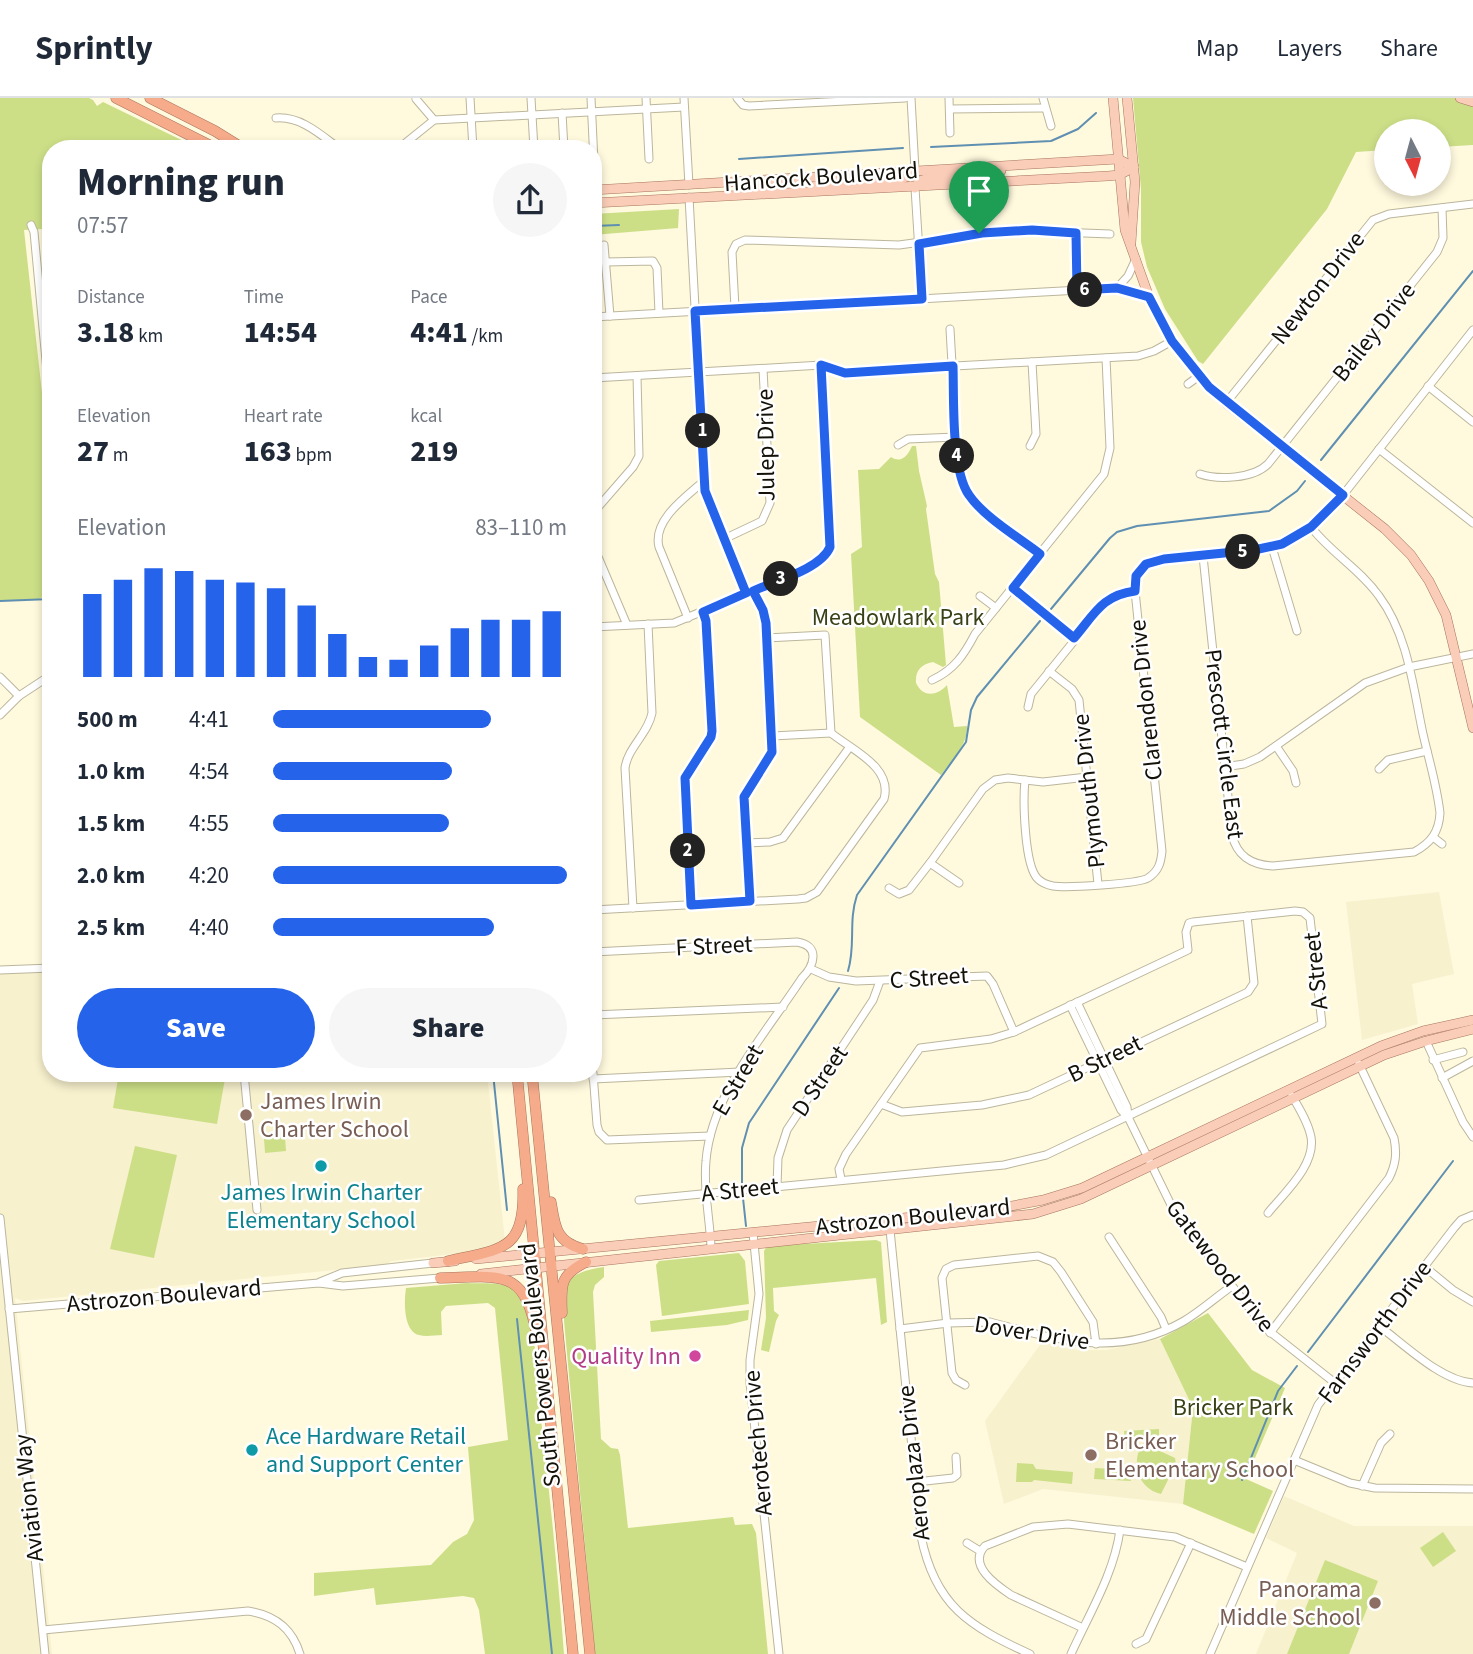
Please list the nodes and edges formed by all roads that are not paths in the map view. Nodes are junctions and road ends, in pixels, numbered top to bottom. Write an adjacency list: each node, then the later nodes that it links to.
1 (116, 98): 32 (highway)
2 (150, 98): 33 (highway)
3 (470, 98): 28 (street)
4 (531, 98): 26 (street)
5 (591, 98): 24 (street)
6 (646, 98): 22 (street)
7 (684, 98): 19 (street)
8 (905, 98): 17 (street)
9 (911, 98): 44 (street)
10 (949, 98): 23 (street)
11 (998, 98): 20 (street)
12 (1043, 98): 21 (street)
13 (1113, 98): 41 (main road)
14 (1127, 98): 43 (main road)
15 (1460, 98): 18 (main road)
16 (416, 99): 29 (street)
17 (737, 102)
18 (1473, 102)
19 (684, 107): 22 (street); 47 (street)
20 (999, 108): 21 (street); 23 (street)
21 (1045, 108): 30 (street)
22 (646, 109): 24 (street); 40 (street)
23 (950, 109): 31 (street)
24 (592, 112): 25 (street); 39 (street)
25 (562, 113): 26 (street); 38 (street)
26 (532, 115): 28 (street); 37 (street)
27 (276, 118): 34 (street)
28 (471, 118): 29 (street); 36 (street)
29 (434, 120): 35 (street)
30 (1051, 126)
31 (950, 134)
32 (199, 140)
33 (231, 140)
34 (328, 140)
35 (408, 140)
36 (472, 140)
37 (533, 140)
38 (564, 140)
39 (593, 140)
40 (649, 159)
41 (1118, 159): 42 (main road, Hancock Boulevard); 43 (main road); 45 (main road)
42 (1023, 166): 44 (main road, Hancock Boulevard); 48 (main road)
43 (1134, 167): 45 (main road, Hancock Boulevard); 60 (main road)
44 (915, 170): 46 (main road, Hancock Boulevard); 50 (main road)
45 (1119, 175): 48 (main road, Hancock Boulevard); 60 (main road)
46 (785, 179): 47 (main road, Hancock Boulevard); 51 (main road)
47 (689, 185): 49 (main road, Hancock Boulevard); 51 (main road); 52 (main road)
48 (915, 188): 50 (main road, Hancock Boulevard); 59 (street)
49 (602, 190)
50 (779, 193): 51 (main road, Hancock Boulevard)
51 (689, 197): 53 (main road, Hancock Boulevard); 69 (street)
52 (602, 201)
53 (602, 203)
54 (1473, 204): 55 (street, Newton Drive)
55 (1442, 208): 88 (street, Newton Drive); 93 (street, Bailey Drive)
56 (31, 225): 71 (street)
57 (1076, 233): 58 (street); 59 (street); 65 (street)
58 (1111, 234)
59 (919, 244): 67 (street); 68 (street)
60 (1131, 244): 62 (main road)
61 (604, 246): 63 (street)
62 (1136, 259): 64 (street); 66 (main road)
63 (606, 262): 70 (street); 73 (street)
64 (1117, 288): 65 (street); 66 (street)
65 (1077, 290): 67 (street)
66 (1149, 297): 76 (main road)
67 (922, 299): 68 (street)
68 (735, 308): 69 (street)
69 (695, 311): 70 (street); 82 (street)
70 (659, 313): 73 (street)
71 (42, 316)
72 (602, 316): 73 (street)
73 (610, 316)
74 (950, 329): 80 (street)
75 (1473, 330): 87 (street, Clarendon Drive)
76 (1172, 341): 77 (street); 84 (main road)
77 (1106, 358): 78 (street); 95 (street)
78 (1032, 362): 80 (street); 92 (street)
79 (821, 365): 80 (street); 81 (street); 112 (street)
80 (953, 366): 90 (street)
81 (763, 369): 82 (street); 105 (street, Julep Drive)
82 (699, 372): 83 (street); 98 (street)
83 (637, 376): 85 (street); 100 (street)
84 (1199, 376): 86 (street); 88 (main road)
85 (602, 378)
86 (1188, 384)
87 (1428, 386): 89 (street); 94 (street, Clarendon Drive)
88 (1226, 403): 93 (main road)
89 (1473, 422)
90 (956, 437): 91 (street); 101 (street)
91 (898, 445)
92 (1030, 446)
93 (1282, 448): 96 (street, Bailey Drive); 99 (main road)
94 (1379, 449): 99 (street, Clarendon Drive); 103 (street)
95 (1104, 474): 97 (street); 107 (street)
96 (1200, 474)
97 (1114, 479)
98 (705, 480): 105 (street); 116 (street)
99 (1343, 495): 104 (street, Clarendon Drive); 124 (main road)
100 (602, 503)
101 (976, 504): 102 (street); 107 (street)
102 (970, 511)
103 (1473, 523)
104 (1311, 527): 106 (street, Clarendon Drive); 125 (street)
105 (724, 538): 112 (street)
106 (1272, 547): 108 (street, Clarendon Drive); 120 (street)
107 (1040, 554): 110 (street)
108 (1203, 556): 111 (street, Clarendon Drive); 139 (street, Prescott Circle East)
109 (602, 566): 118 (street)
110 (1013, 588): 114 (street); 122 (street)
111 (1135, 591): 122 (street); 151 (street, Clarendon Drive)
112 (750, 592): 115 (street); 121 (street)
113 (980, 596): 114 (street)
114 (996, 608): 128 (street)
115 (703, 612): 116 (street); 154 (street)
116 (688, 618): 117 (street)
117 (648, 624): 118 (street); 155 (street)
118 (627, 625): 119 (street)
119 (602, 626)
120 (1297, 631)
121 (766, 638): 134 (street); 135 (street)
122 (1074, 638): 126 (street)
123 (1473, 654): 124 (street)
124 (1458, 657): 125 (street); 133 (main road)
125 (1409, 667): 136 (street); 138 (street)
126 (1049, 671): 131 (street); 141 (street, Plymouth Drive)
127 (0, 677): 130 (street)
128 (932, 680)
129 (42, 681): 130 (street)
130 (19, 696): 132 (street)
131 (1028, 707)
132 (0, 715)
133 (1473, 728)
134 (831, 733): 135 (street); 137 (street)
135 (772, 736): 145 (street)
136 (1276, 746): 139 (street); 143 (street)
137 (849, 748): 145 (street); 153 (street)
138 (1427, 751): 140 (street); 144 (street)
139 (1224, 767): 147 (street, Prescott Circle East)
140 (1379, 769)
141 (1087, 777): 142 (street); 151 (street, Plymouth Drive)
142 (1024, 780): 148 (street); 151 (street, Clarendon Drive)
143 (1296, 783)
144 (1433, 837): 146 (street); 147 (street, Prescott Circle East)
145 (747, 843): 153 (street)
146 (1442, 844)
147 (1244, 858): 149 (street)
148 (930, 863): 150 (street); 152 (street)
149 (1239, 865)
150 (959, 883)
151 (1098, 884)
152 (889, 888)
153 (750, 901): 154 (street)
154 (691, 905): 155 (street)
155 (633, 908): 156 (street)
156 (602, 910)
157 (1247, 916): 163 (street, A Street); 172 (street, B Street); 185 (street, A Street)
158 (602, 952): 161 (street, F Street)
159 (42, 968): 160 (street)
160 (0, 970)
161 (811, 970): 162 (street, C Street); 164 (street, E Street)
162 (880, 981): 168 (street, C Street); 193 (street, D Street)
163 (1073, 1004): 168 (street, A Street); 172 (street, Gatewood Drive)
164 (783, 1007): 165 (street); 175 (street, E Street)
165 (602, 1015)
166 (1473, 1020): 173 (main road, Astrozon Boulevard)
167 (1473, 1029): 169 (main road, Astrozon Boulevard)
168 (1014, 1032): 184 (street, A Street)
169 (1426, 1041): 171 (street); 173 (main road, Astrozon Boulevard)
170 (1464, 1052): 171 (street)
171 (1433, 1060): 177 (street)
172 (1101, 1061): 184 (street, B Street); 185 (street, Gatewood Drive)
173 (1358, 1061): 183 (main road, Astrozon Boulevard); 222 (street)
174 (1473, 1061): 177 (street)
175 (740, 1072): 176 (street); 188 (street, E Street)
176 (602, 1076)
177 (1442, 1078): 189 (street)
178 (245, 1082): 196 (street)
179 (518, 1082): 182 (highway, South Powers Boulevard)
180 (533, 1082): 187 (highway, South Powers Boulevard)
181 (593, 1082): 188 (street)
182 (519, 1090): 206 (highway, South Powers Boulevard); 207 (highway)
183 (1291, 1093): 186 (main road, Astrozon Boulevard); 191 (main road, Astrozon Boulevard); 197 (street)
184 (881, 1104): 192 (street, A Street)
185 (1128, 1117): 191 (street, Gatewood Drive); 192 (street, A Street)
186 (1223, 1132): 190 (street); 191 (main road, Astrozon Boulevard)
187 (539, 1134): 204 (highway); 205 (highway, South Powers Boulevard)
188 (710, 1136): 194 (street, E Street)
189 (1473, 1137)
190 (1228, 1142)
191 (1149, 1161): 200 (main road, Astrozon Boulevard); 215 (street, Gatewood Drive)
192 (841, 1179): 193 (street, A Street)
193 (777, 1186): 194 (street, A Street)
194 (706, 1194): 195 (street, A Street); 203 (street, E Street)
195 (639, 1200)
196 (257, 1210)
197 (1268, 1213)
198 (1473, 1215): 211 (street, Farnsworth Drive)
199 (0, 1218): 217 (street, Aviation Way)
200 (889, 1225): 202 (main road, Astrozon Boulevard); 220 (street, Aeroplaza Drive)
201 (1109, 1237): 221 (street)
202 (753, 1238): 203 (main road, Astrozon Boulevard); 249 (street, Aerotech Drive)
203 (711, 1242): 204 (main road, Astrozon Boulevard); 208 (main road, Astrozon Boulevard)
204 (583, 1248): 205 (main road, Astrozon Boulevard)
205 (550, 1252): 206 (main road, Astrozon Boulevard); 210 (highway, South Powers Boulevard)
206 (535, 1253): 207 (main road, Astrozon Boulevard); 212 (highway, South Powers Boulevard)
207 (448, 1261): 209 (main road, Astrozon Boulevard)
208 (586, 1262): 210 (main road, Astrozon Boulevard); 231 (highway)
209 (433, 1263): 214 (street, Astrozon Boulevard)
210 (551, 1266): 212 (main road, Astrozon Boulevard); 231 (highway, South Powers Boulevard)
211 (1425, 1267): 216 (street); 219 (street, Farnsworth Drive)
212 (536, 1268): 213 (main road, Astrozon Boulevard); 227 (highway, South Powers Boulevard)
213 (440, 1278): 214 (street, Astrozon Boulevard); 227 (highway)
214 (319, 1283): 217 (street, Astrozon Boulevard)
215 (1232, 1286): 221 (street, Dover Drive); 222 (street, Gatewood Drive)
216 (1473, 1301)
217 (9, 1309): 243 (street, Aviation Way)
218 (948, 1323): 220 (street, Dover Drive); 223 (street, Dover Drive); 223 (street); 226 (street)
219 (1379, 1326): 224 (street, Farnsworth Drive); 225 (street)
220 (900, 1329): 232 (street, Aeroplaza Drive)
221 (1166, 1329): 223 (street, Dover Drive)
222 (1270, 1333): 224 (street, Gatewood Drive)
223 (1096, 1344)
224 (1335, 1383): 230 (street, Farnsworth Drive)
225 (1473, 1383)
226 (965, 1385)
227 (550, 1417): 247 (highway, South Powers Boulevard)
228 (1390, 1434): 233 (street)
229 (956, 1457): 232 (street)
230 (1294, 1460): 233 (street); 241 (street, Farnsworth Drive)
231 (572, 1474): 248 (highway, South Powers Boulevard)
232 (916, 1482): 250 (street, Aeroplaza Drive)
233 (1362, 1486): 234 (street)
234 (1473, 1489)
235 (1052, 1524): 236 (street); 237 (street); 240 (street)
236 (1119, 1530): 239 (street); 242 (street)
237 (1052, 1534)
238 (967, 1543): 240 (street)
239 (1191, 1543): 241 (street); 244 (street)
240 (980, 1551): 242 (street)
241 (1247, 1567): 252 (street, Farnsworth Drive)
242 (1083, 1628): 251 (street)
243 (43, 1630): 245 (street, Aviation Way); 246 (street)
244 (1136, 1644)
245 (45, 1654)
246 (300, 1654)
247 (573, 1654)
248 (590, 1654)
249 (779, 1654)
250 (1030, 1654)
251 (1071, 1654)
252 (1210, 1654)

